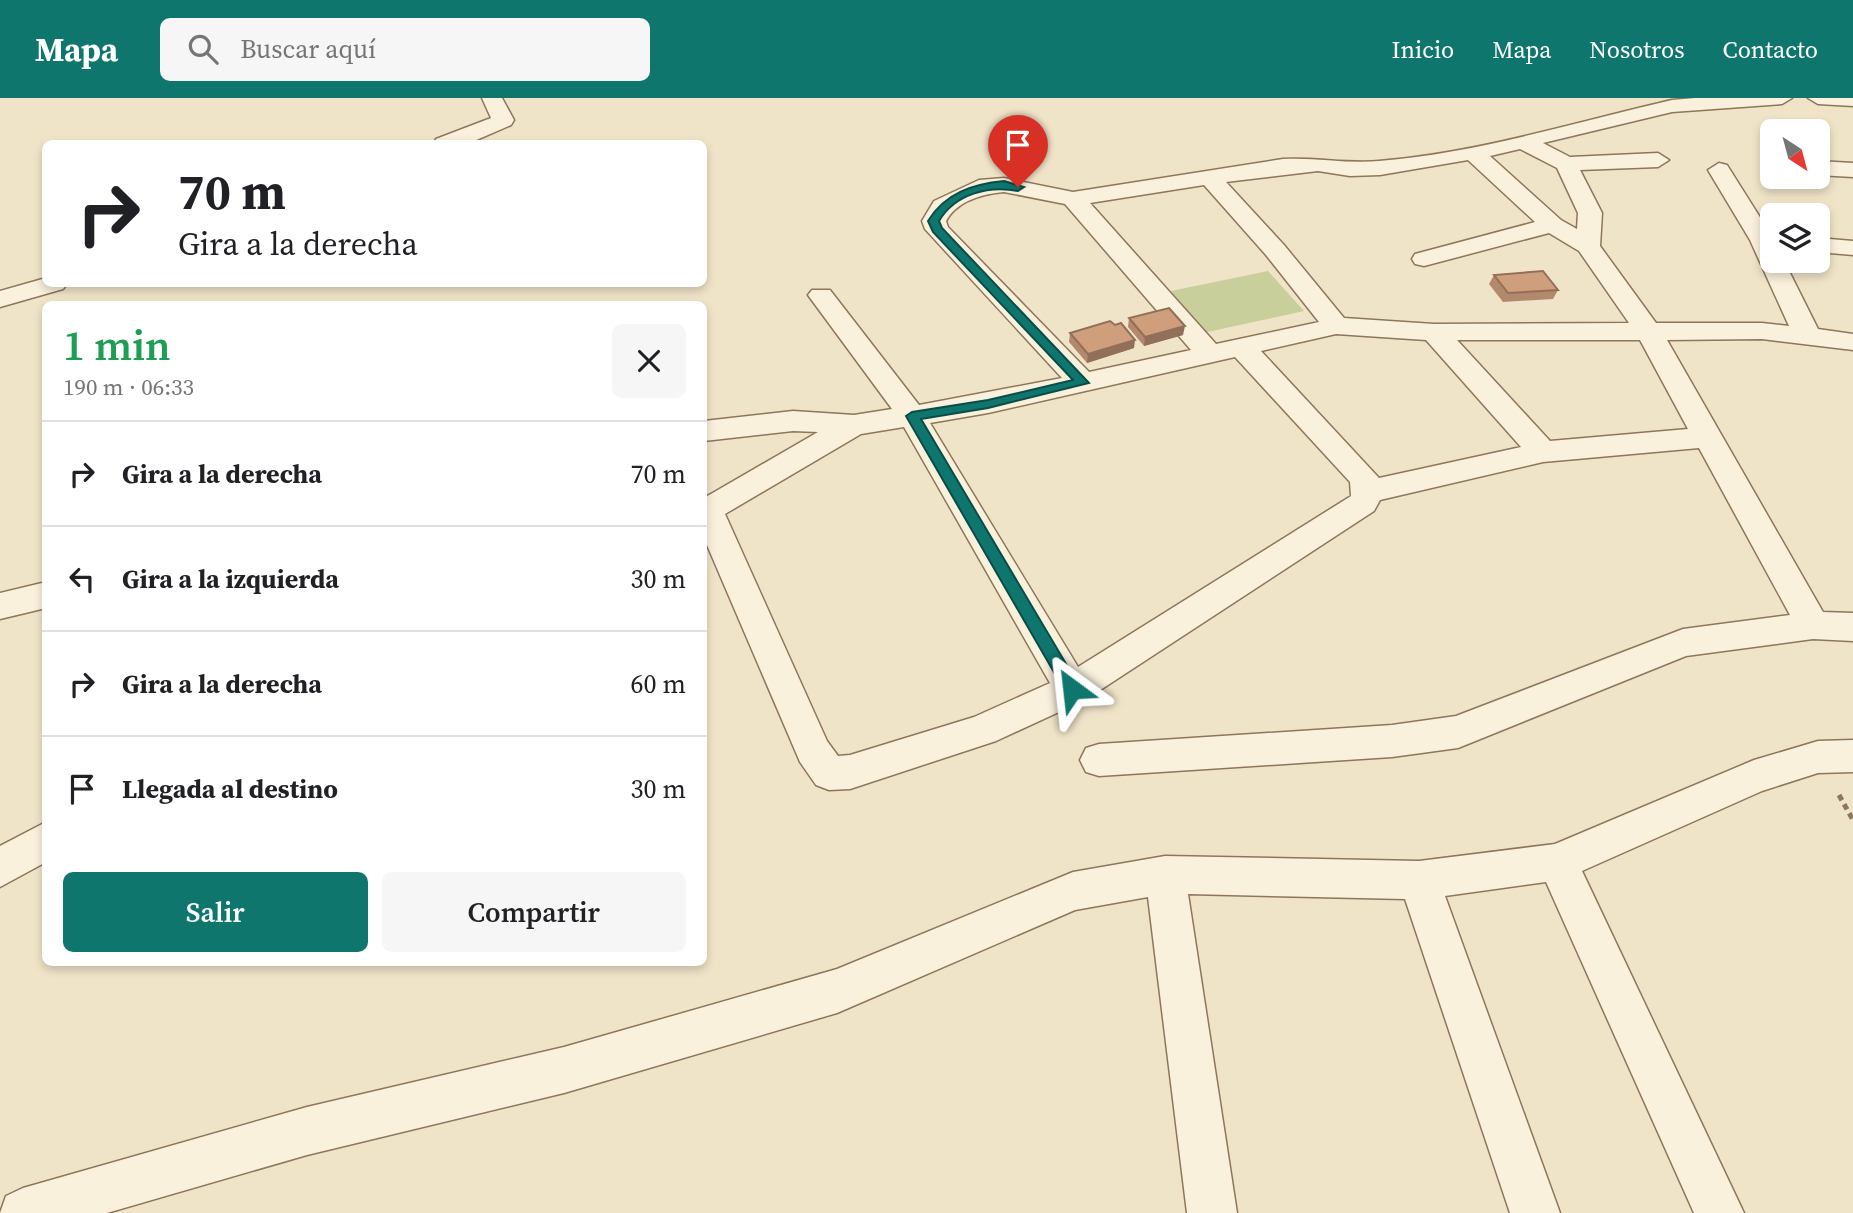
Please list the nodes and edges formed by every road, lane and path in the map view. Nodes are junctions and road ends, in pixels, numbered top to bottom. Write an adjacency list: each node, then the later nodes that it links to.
1 (492, 98): 5 (street)
2 (1782, 98): 6 (street)
3 (1818, 98): 4 (street)
4 (1853, 100)
5 (456, 140)
6 (1523, 142): 7 (street); 9 (street)
7 (1474, 153): 13 (street); 15 (street)
8 (1658, 160): 9 (street)
9 (1566, 164): 17 (street)
10 (1830, 169): 12 (street)
11 (1719, 170): 16 (street)
12 (1853, 170)
13 (1211, 179): 14 (street); 25 (street)
14 (1073, 199): 31 (street); 32 (street)
15 (1552, 225): 17 (street); 20 (street)
16 (1760, 231)
17 (1588, 246): 27 (street)
18 (1830, 246): 19 (street)
19 (1853, 248)
20 (1424, 259)
21 (1781, 273): 28 (street)
22 (43, 287): 24 (street)
23 (821, 295): 33 (street)
24 (0, 299)
25 (1336, 326): 26 (street); 30 (street)
26 (1434, 332): 27 (street); 37 (street)
27 (1650, 334): 28 (street); 36 (street)
28 (1808, 337): 29 (street)
29 (1853, 342)
30 (1240, 346): 31 (street); 38 (street)
31 (1209, 352): 32 (street)
32 (1082, 383): 33 (street)
33 (912, 416): 34 (street); 45 (street)
34 (854, 425): 35 (street); 39 (street)
35 (707, 431)
36 (1707, 437): 37 (street); 43 (street)
37 (1543, 452): 38 (street)
38 (1368, 492): 45 (street)
39 (707, 510)
40 (707, 513): 45 (street)
41 (42, 596): 42 (street)
42 (0, 606)
43 (1813, 625): 44 (street); 47 (street)
44 (1853, 627)
45 (1072, 689)
46 (1853, 756): 49 (street)
47 (1099, 760)
48 (42, 842): 50 (street)
49 (1557, 862): 52 (street); 56 (street)
50 (0, 868)
51 (1165, 875): 52 (street); 53 (street); 54 (street)
52 (1419, 880): 55 (street)
53 (23, 1213)
54 (1212, 1213)
55 (1535, 1213)
56 (1719, 1213)

